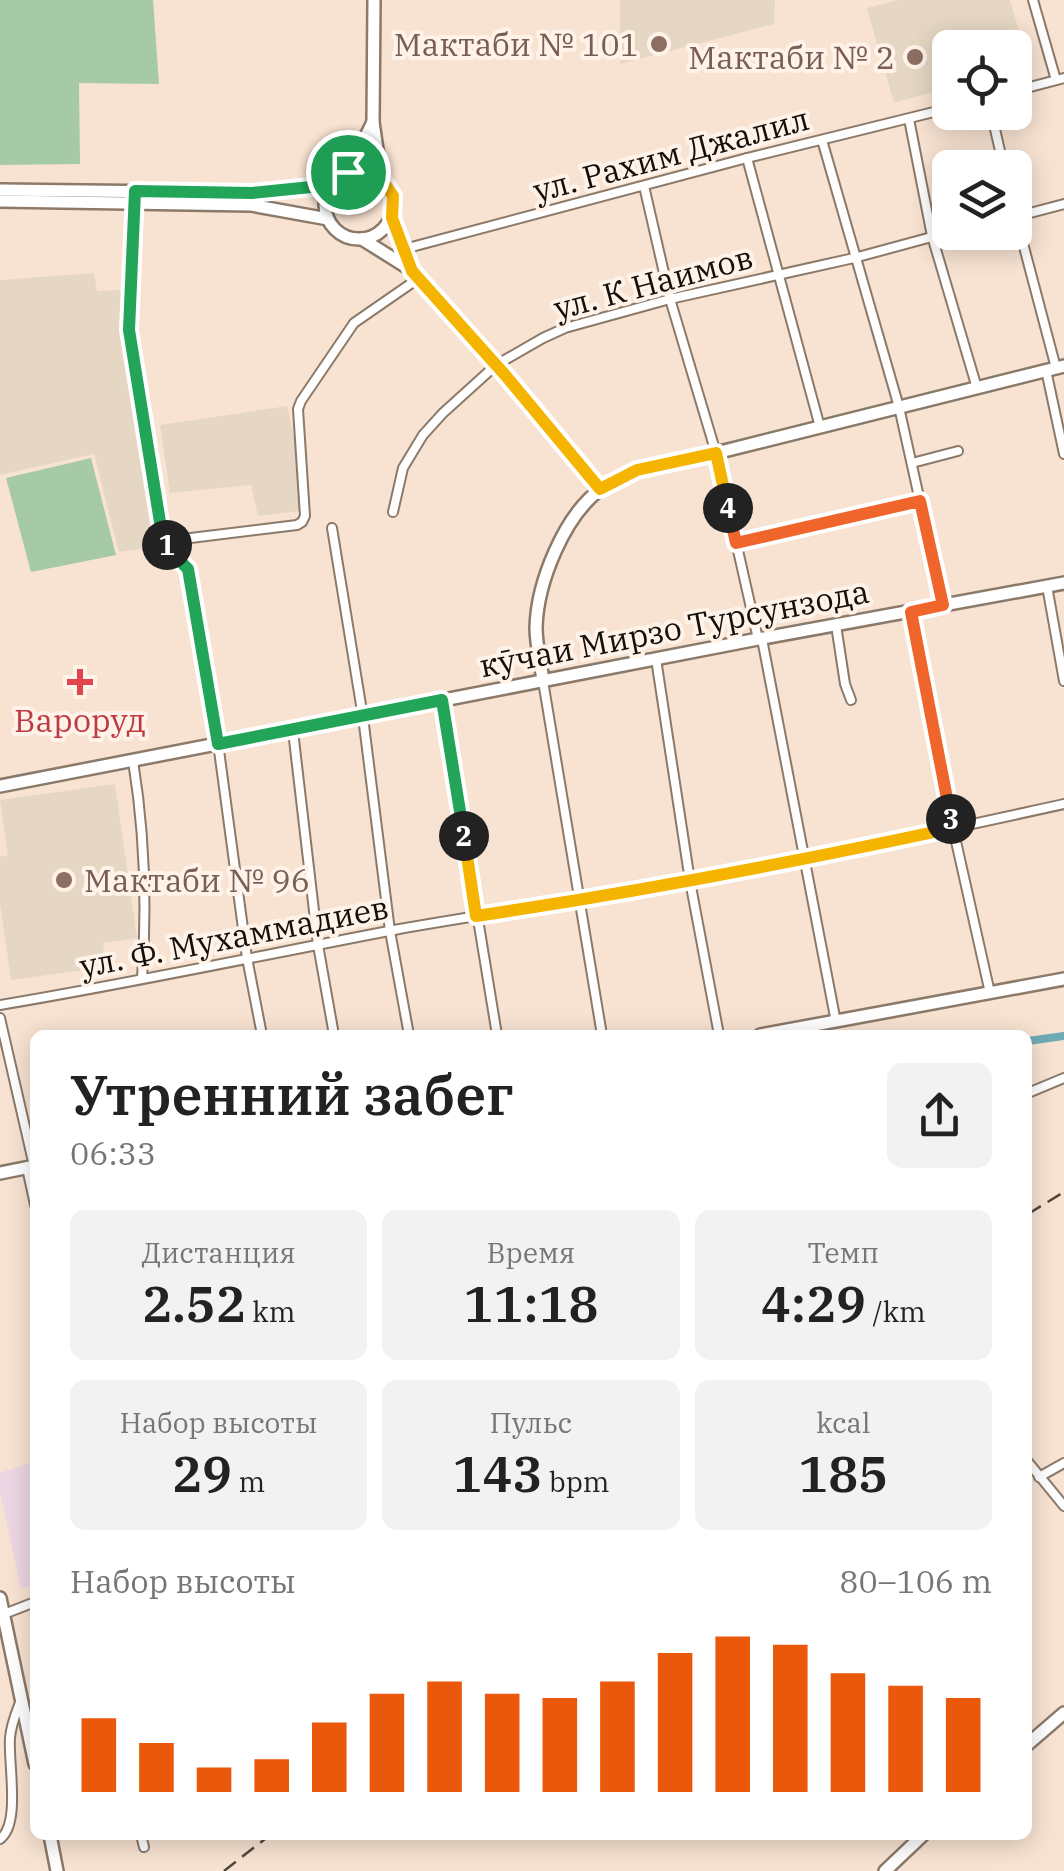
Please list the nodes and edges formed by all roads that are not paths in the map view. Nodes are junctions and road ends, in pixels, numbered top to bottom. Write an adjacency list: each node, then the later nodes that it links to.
1 (374, 0): 7 (street)
2 (1033, 0): 3 (street)
3 (1060, 79): 4 (street)
4 (1032, 86)
5 (932, 112): 6 (street, ул. Рахим Джалил)
6 (909, 118): 8 (street, ул. Рахим Джалил); 21 (street)
7 (373, 122): 10 (street); 11 (street)
8 (822, 140): 9 (street, ул. Рахим Джалил); 26 (street)
9 (747, 158): 13 (street, ул. Рахим Джалил); 27 (street)
10 (348, 172): 11 (street); 12 (street)
11 (381, 178): 19 (street)
12 (331, 185): 15 (street); 20 (street)
13 (644, 186): 23 (street, ул. Рахим Джалил); 29 (street)
14 (0, 190): 15 (street)
15 (135, 197): 16 (street); 20 (street); 43 (street)
16 (0, 201)
17 (1064, 204): 18 (street)
18 (1032, 212)
19 (392, 218): 22 (street); 23 (street)
20 (328, 219): 22 (street)
21 (932, 236): 26 (street, ул. К Наимов)
22 (362, 239): 28 (street)
23 (404, 249): 28 (street)
24 (936, 250): 32 (street)
25 (1024, 250): 31 (street)
26 (854, 258): 27 (street, ул. К Наимов); 33 (street)
27 (777, 274): 29 (street, ул. К Наимов); 34 (street)
28 (416, 275): 30 (street); 43 (street)
29 (670, 300): 30 (street, ул. К Наимов); 36 (street)
30 (496, 364): 39 (street); 41 (street, ул. К Наимов)
31 (1056, 368): 32 (street); 37 (street)
32 (977, 388): 33 (street)
33 (898, 408): 34 (street); 38 (street)
34 (820, 427): 36 (street)
35 (958, 451): 38 (street)
36 (716, 453): 39 (street); 44 (street)
37 (1064, 454)
38 (912, 463): 40 (street)
39 (600, 489): 52 (street)
40 (920, 501): 44 (street); 47 (street)
41 (393, 512)
42 (332, 528): 56 (street)
43 (166, 541): 58 (street)
44 (736, 543): 50 (street)
45 (1064, 583): 46 (street, кӯчаи Мирзо Турсунзода)
46 (1047, 586): 47 (street, кӯчаи Мирзо Турсунзода); 53 (street)
47 (943, 605): 48 (street, кӯчаи Мирзо Турсунзода)
48 (911, 612): 49 (street, кӯчаи Мирзо Турсунзода); 62 (street)
49 (836, 625): 50 (street, кӯчаи Мирзо Турсунзода); 55 (street)
50 (760, 639): 51 (street, кӯчаи Мирзо Турсунзода); 63 (street)
51 (656, 659): 52 (street, кӯчаи Мирзо Турсунзода); 64 (street)
52 (543, 681): 54 (street, кӯчаи Мирзо Турсунзода); 65 (street)
53 (1064, 681)
54 (442, 700): 56 (street, кӯчаи Мирзо Турсунзода); 66 (street)
55 (851, 700)
56 (363, 717): 57 (street, кӯчаи Мирзо Турсунзода); 67 (street)
57 (293, 731): 58 (street, кӯчаи Мирзо Турсунзода); 68 (street)
58 (218, 744): 59 (street, кӯчаи Мирзо Турсунзода); 69 (street)
59 (132, 761): 60 (street, кӯчаи Мирзо Турсунзода); 70 (street)
60 (0, 786)
61 (1064, 804): 62 (street, ул. Ф. Мухаммадиев)
62 (953, 828): 63 (street, ул. Ф. Мухаммадиев); 72 (street)
63 (804, 860): 64 (street, ул. Ф. Мухаммадиев); 75 (street)
64 (690, 882): 65 (street, ул. Ф. Мухаммадиев); 81 (street)
65 (580, 900): 66 (street, ул. Ф. Мухаммадиев); 80 (street)
66 (476, 916): 67 (street, ул. Ф. Мухаммадиев); 79 (street)
67 (390, 931): 68 (street, ул. Ф. Мухаммадиев); 78 (street)
68 (318, 945): 69 (street, ул. Ф. Мухаммадиев); 77 (street)
69 (247, 958): 70 (street, ул. Ф. Мухаммадиев); 76 (street)
70 (142, 979): 73 (street, ул. Ф. Мухаммадиев)
71 (1064, 979): 72 (street)
72 (990, 993): 75 (street)
73 (0, 1005)
74 (0, 1018): 85 (street)
75 (836, 1022): 82 (street)
76 (261, 1030)
77 (333, 1030)
78 (409, 1030)
79 (496, 1030)
80 (601, 1030)
81 (718, 1030)
82 (789, 1030)
83 (1064, 1078): 84 (street)
84 (1032, 1092)
85 (30, 1158)
86 (30, 1167): 87 (street)
87 (0, 1172)
88 (1064, 1463): 90 (street)
89 (1032, 1467): 90 (street)
90 (1039, 1476): 91 (street)
91 (1064, 1506)
92 (0, 1598): 94 (street)
93 (30, 1604): 94 (street)
94 (4, 1614): 95 (street)
95 (21, 1698): 97 (street); 99 (street)
96 (1064, 1713): 98 (street)
97 (30, 1740)
98 (1032, 1741)
99 (0, 1839)
100 (51, 1840): 104 (street)
101 (143, 1840): 103 (street)
102 (918, 1840): 105 (street)
103 (144, 1847)
104 (57, 1871)
105 (885, 1871)

